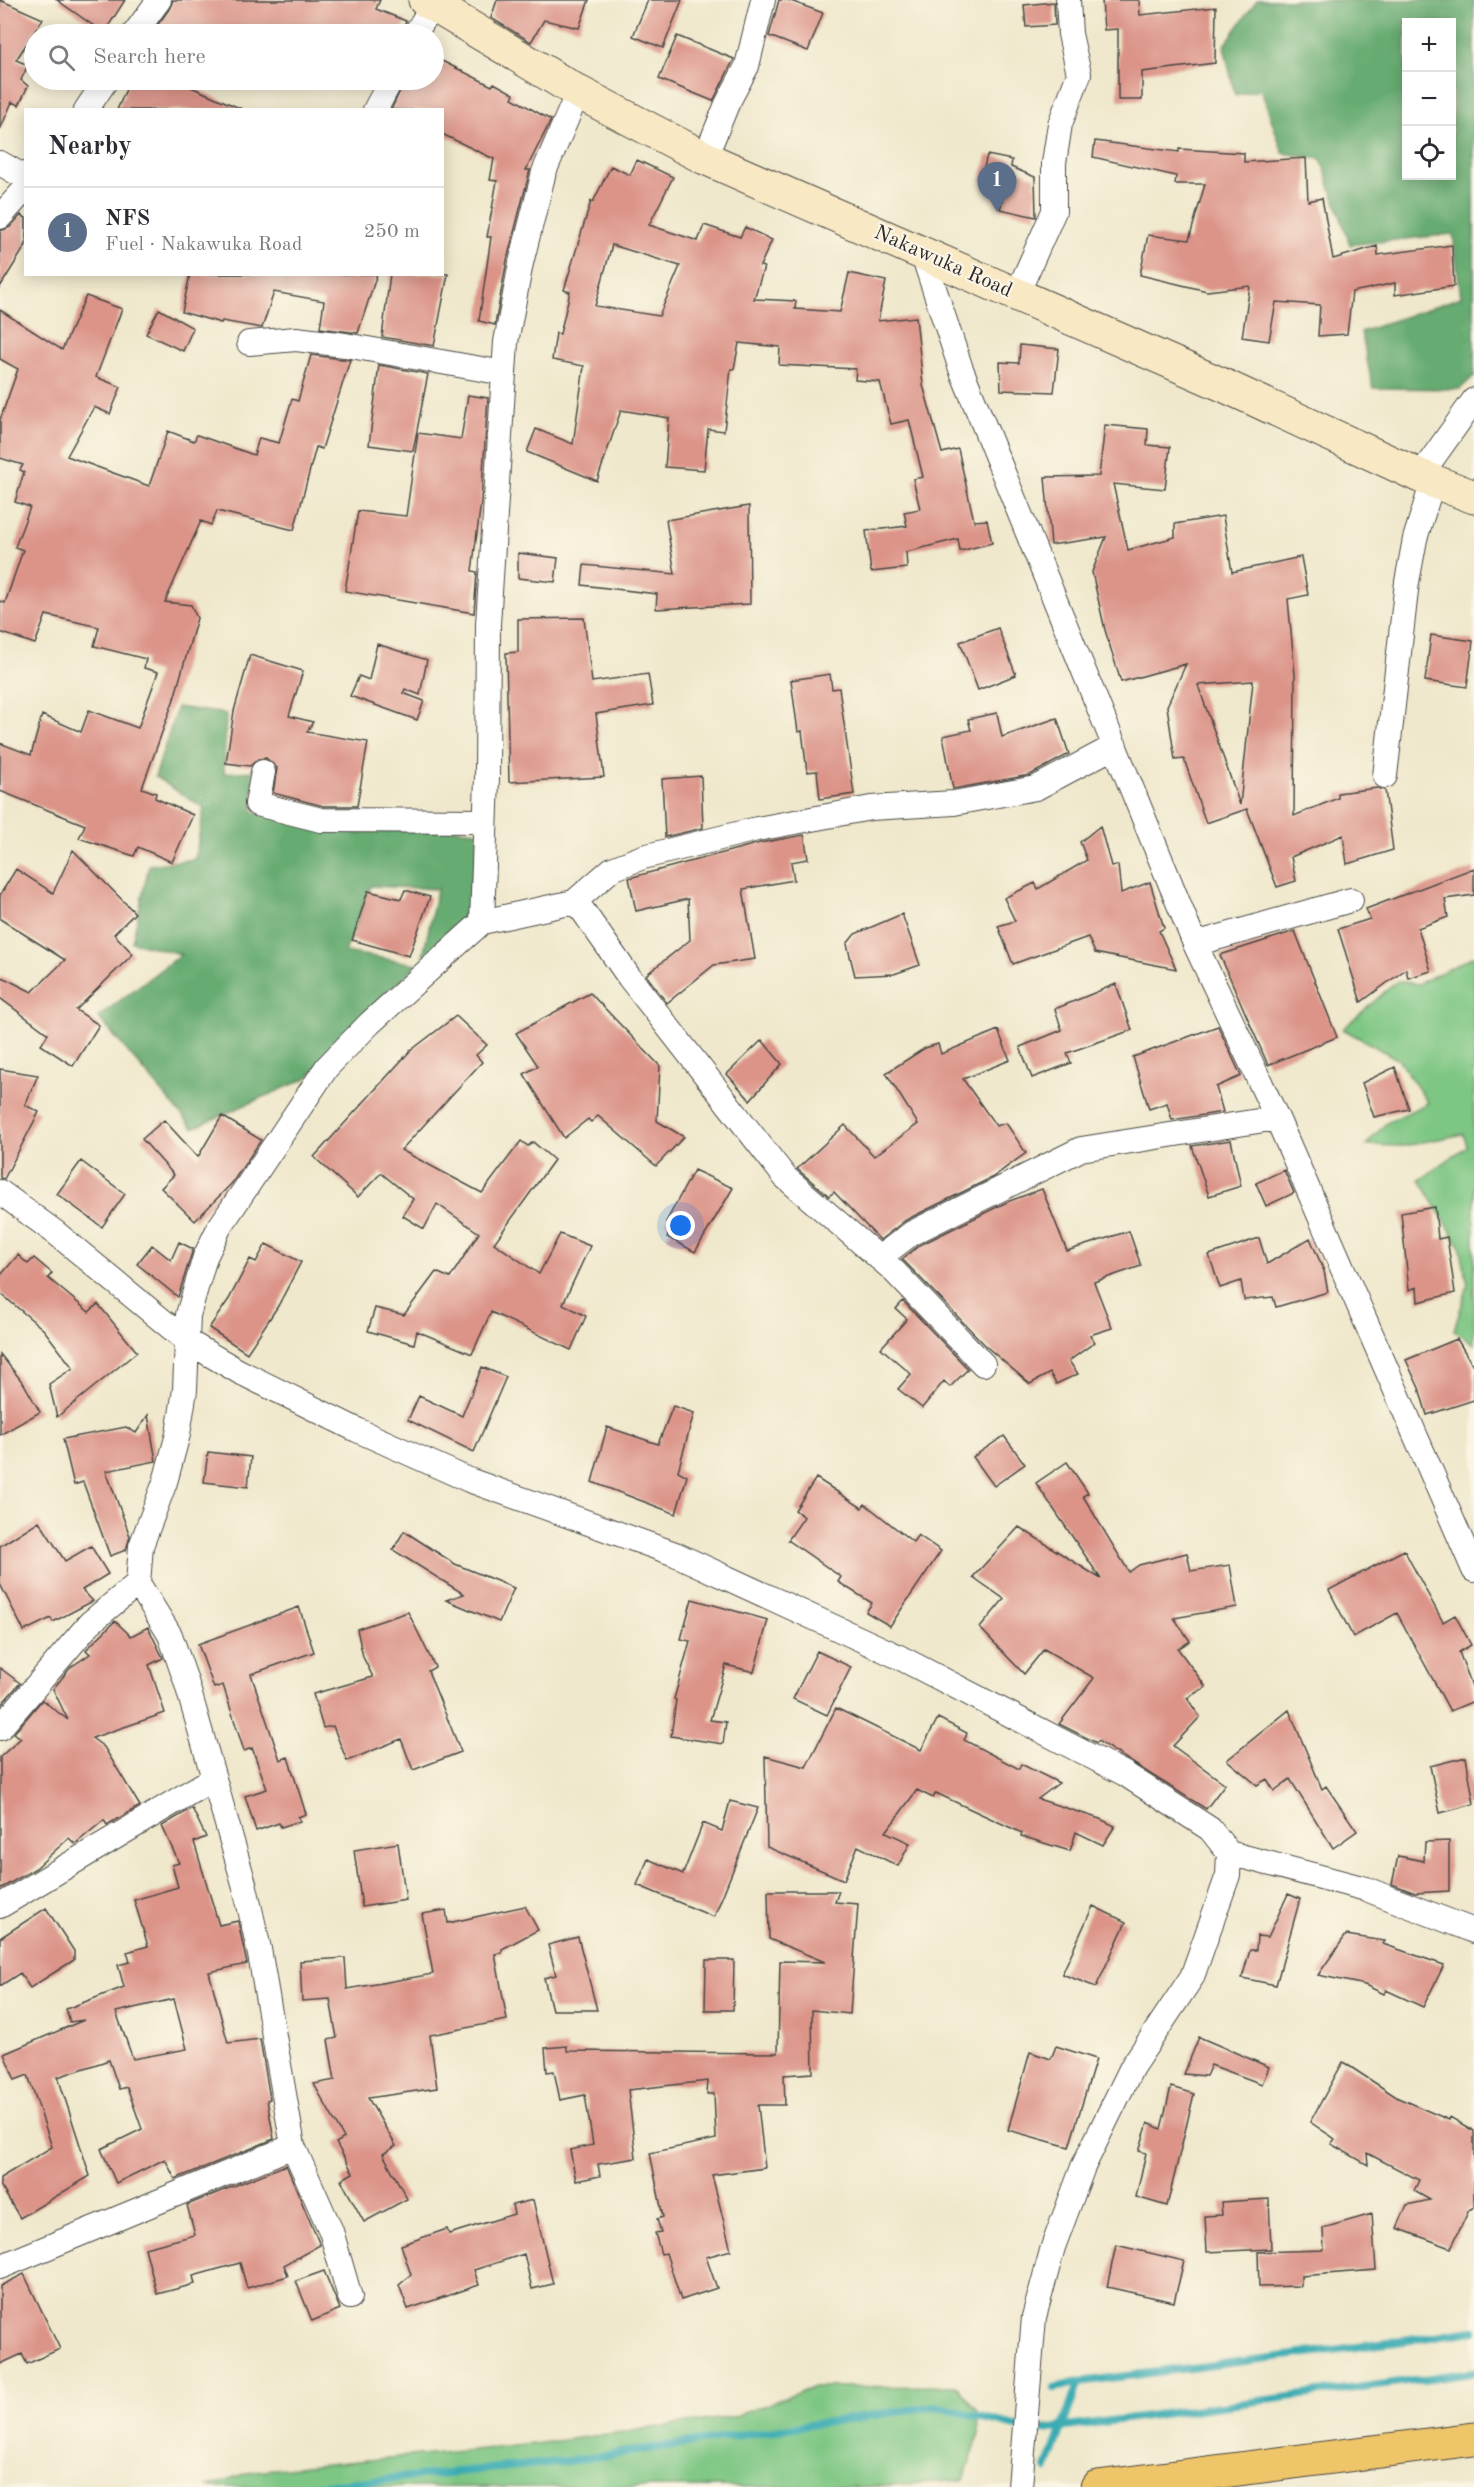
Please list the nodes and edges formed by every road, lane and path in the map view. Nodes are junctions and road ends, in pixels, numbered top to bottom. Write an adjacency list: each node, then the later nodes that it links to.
1 (159, 0): 5 (street)
2 (763, 0): 12 (street)
3 (1068, 0): 18 (street)
4 (429, 2): 6 (street); 9 (main road, Nakawuka Road)
5 (141, 24)
6 (419, 24)
7 (99, 90): 10 (street)
8 (386, 90): 11 (street)
9 (578, 92): 12 (main road, Nakawuka Road); 20 (street)
10 (87, 108)
11 (376, 108)
12 (705, 158): 17 (main road, Nakawuka Road)
13 (0, 163): 14 (street)
14 (24, 177)
15 (24, 190): 16 (street)
16 (0, 217)
17 (922, 252): 18 (main road, Nakawuka Road); 24 (street)
18 (1017, 294): 22 (main road, Nakawuka Road)
19 (249, 343): 20 (street)
20 (504, 373): 27 (street)
21 (1474, 400): 22 (street)
22 (1426, 478): 23 (main road, Nakawuka Road); 26 (street)
23 (1474, 497)
24 (1115, 746): 29 (street); 31 (street)
25 (263, 772): 27 (street)
26 (1385, 776)
27 (485, 821): 30 (street)
28 (1351, 900): 31 (street)
29 (574, 902): 30 (street); 34 (street)
30 (482, 922): 35 (street)
31 (1195, 944): 32 (street)
32 (1277, 1118): 34 (street); 37 (street)
33 (0, 1192): 35 (street)
34 (879, 1258): 36 (street)
35 (187, 1341): 38 (street); 41 (street)
36 (983, 1364)
37 (1474, 1570)
38 (138, 1583): 39 (street); 40 (street)
39 (0, 1728)
40 (214, 1778): 42 (street); 44 (street)
41 (1229, 1853): 43 (street); 48 (street)
42 (0, 1906)
43 (1474, 1931)
44 (293, 2146): 45 (street); 46 (street)
45 (0, 2267)
46 (350, 2297)
47 (1474, 2439): 49 (highway)
48 (1020, 2487)
49 (1097, 2487)

